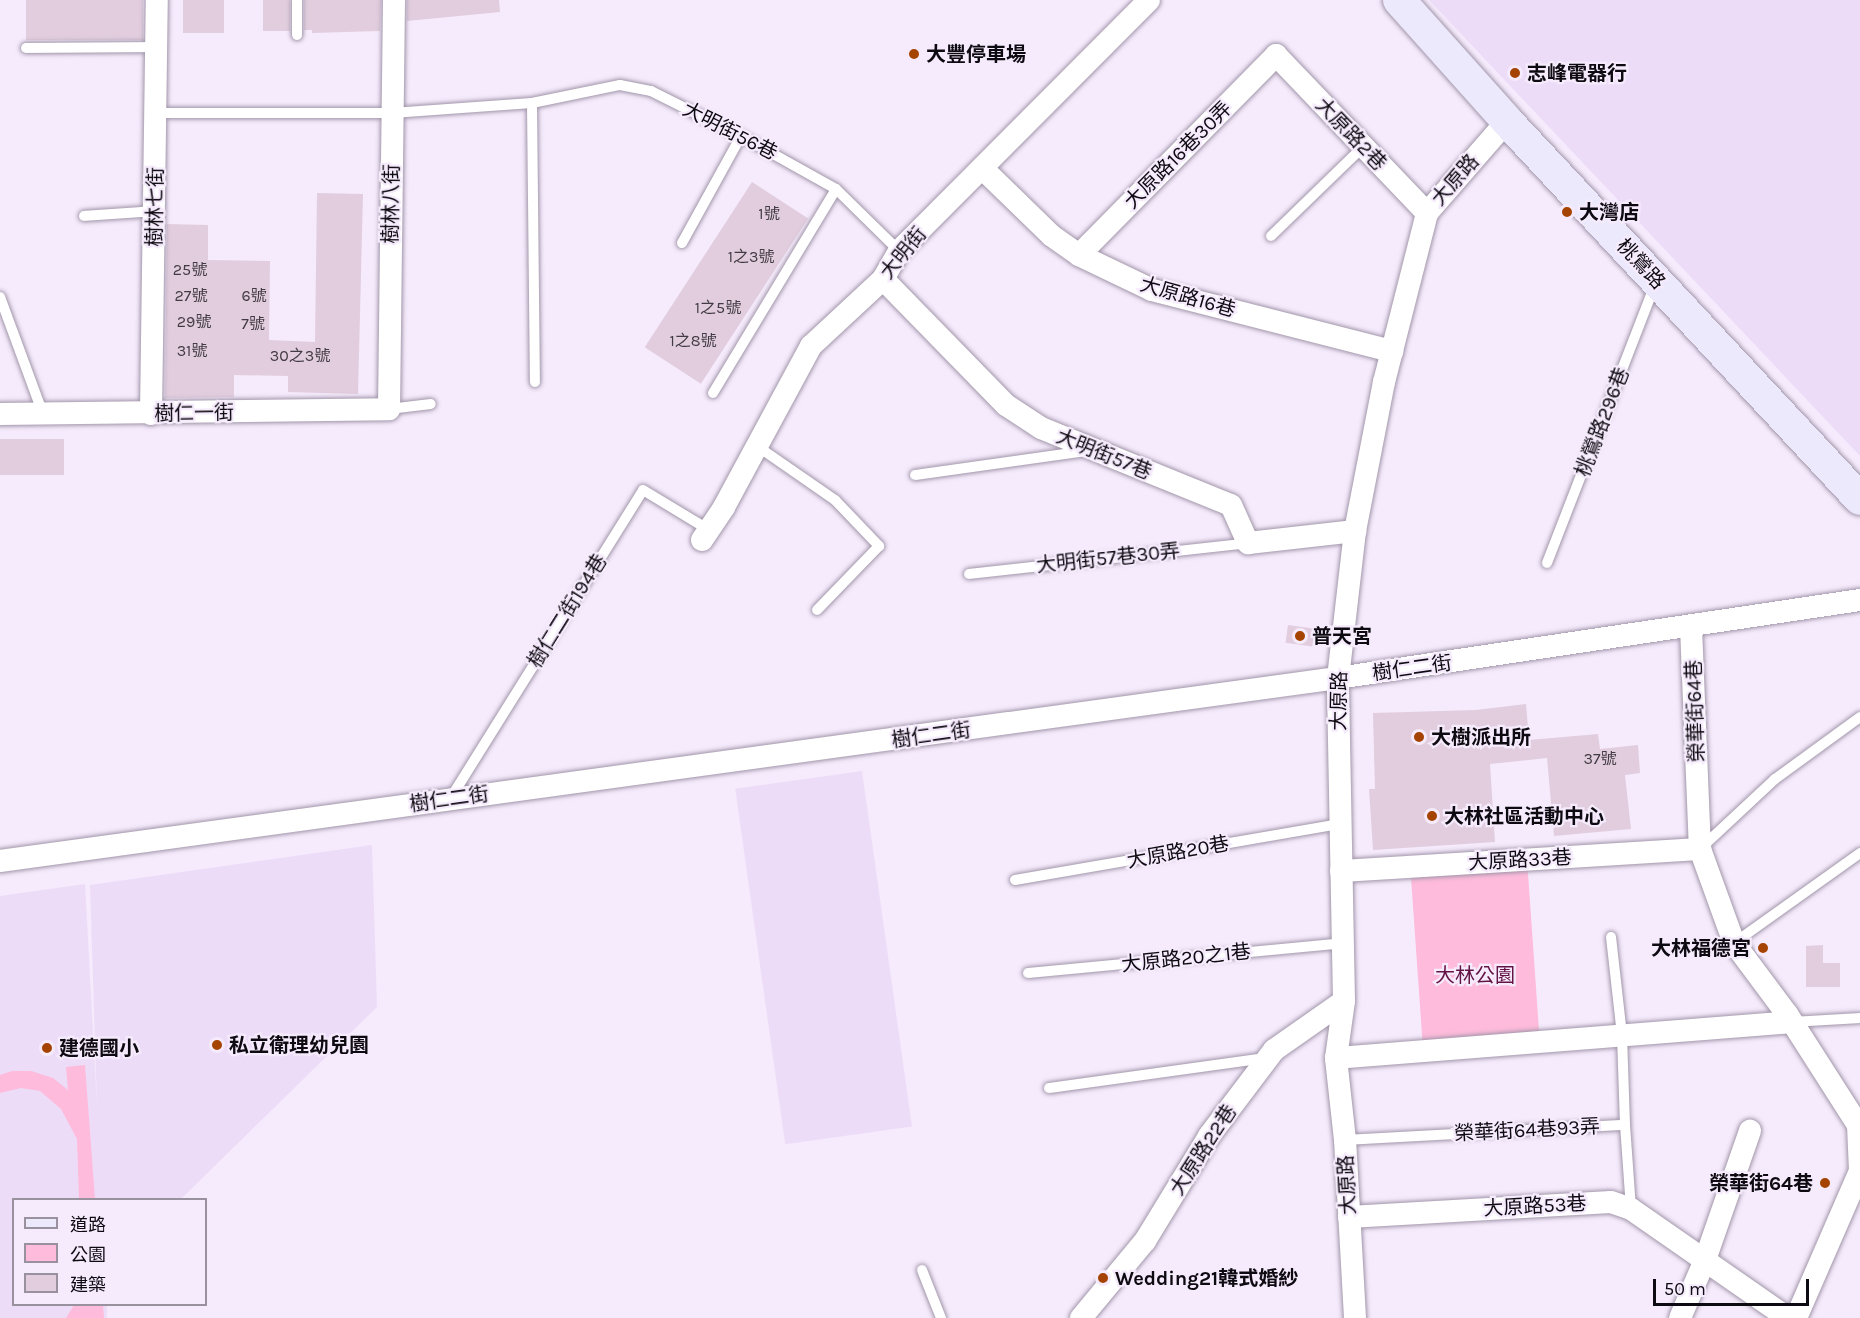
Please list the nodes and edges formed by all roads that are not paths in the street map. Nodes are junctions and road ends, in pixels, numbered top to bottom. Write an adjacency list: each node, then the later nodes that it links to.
1 (157, 0): 7 (street, 樹林七街)
2 (297, 0): 6 (lane)
3 (394, 0): 12 (street, 樹林八街)
4 (1149, 0): 16 (street, 大明街)
5 (1399, 0): 13 (main road, 桃鶯路)
6 (297, 35)
7 (157, 46): 8 (lane); 11 (street, 樹林七街)
8 (26, 48)
9 (1276, 55): 15 (street, 大原路2巷); 24 (street, 大原路16巷30弄)
10 (532, 103): 12 (lane, 大明街56巷); 14 (lane, 大明街56巷); 29 (lane)
11 (157, 113): 12 (lane, 大明街56巷); 18 (street, 樹林七街)
12 (392, 113): 32 (street, 樹林八街)
13 (1507, 121): 19 (street, 大原路); 26 (main road, 桃鶯路)
14 (741, 136): 17 (lane, 大明街56巷); 22 (lane)
15 (1363, 147): 19 (street, 大原路2巷); 21 (lane)
16 (983, 169): 23 (street, 大明街); 24 (street, 大原路16巷)
17 (836, 189): 23 (lane, 大明街56巷); 30 (lane)
18 (155, 211): 20 (lane); 35 (street, 樹林七街)
19 (1427, 213): 28 (street, 大原路)
20 (84, 216)
21 (1271, 236)
22 (682, 243)
23 (899, 251): 25 (street, 大明街)
24 (1079, 255): 28 (street, 大原路16巷)
25 (883, 279): 36 (street, 大明街); 37 (street, 大明街57巷)
26 (1656, 281): 39 (main road, 桃鶯路); 43 (lane, 桃鶯路296巷)
27 (0, 297): 34 (lane)
28 (1392, 351): 40 (street, 大原路)
29 (535, 382)
30 (713, 393)
31 (431, 404): 32 (lane)
32 (389, 409): 35 (street, 樹仁一街)
33 (0, 414): 34 (street, 樹仁一街)
34 (43, 414): 35 (street, 樹仁一街)
35 (151, 414)
36 (757, 446): 41 (street, 大明街); 46 (lane)
37 (1095, 450): 38 (lane); 42 (street, 大明街57巷)
38 (915, 475)
39 (1860, 499)
40 (1355, 531): 42 (street); 48 (street, 大原路)
41 (706, 535): 50 (lane, 樹仁二街194巷)
42 (1248, 543): 44 (lane, 大明街57巷30弄)
43 (1547, 563)
44 (969, 574)
45 (1860, 600): 47 (street, 樹仁二街)
46 (817, 610)
47 (1691, 627): 48 (street, 樹仁二街); 52 (street, 榮華街64巷)
48 (1338, 678): 50 (street, 樹仁二街); 51 (street, 大原路)
49 (1860, 717): 52 (lane)
50 (450, 799): 54 (street, 樹仁二街)
51 (1340, 824): 55 (street, 大原路); 56 (lane, 大原路20巷)
52 (1700, 849): 55 (street, 大原路33巷); 59 (street, 榮華街64巷)
53 (1860, 853): 59 (lane)
54 (0, 861)
55 (1341, 870): 58 (street, 大原路)
56 (1015, 880)
57 (1611, 937): 64 (lane)
58 (1343, 943): 60 (lane, 大原路20之1巷); 61 (street, 大原路)
59 (1734, 943): 63 (street, 榮華街64巷)
60 (1029, 973)
61 (1344, 1001): 65 (street, 大原路22巷); 66 (street, 大原路)
62 (1860, 1017): 63 (lane)
63 (1792, 1022): 64 (street); 80 (street, 榮華街64巷)
64 (1622, 1035): 66 (street); 68 (lane)
65 (1268, 1058): 67 (lane); 76 (street, 大原路22巷)
66 (1336, 1058): 70 (street, 大原路)
67 (1049, 1088)
68 (1625, 1125): 70 (lane, 榮華街64巷93弄); 71 (lane, 榮華街64巷93弄)
69 (1750, 1131): 73 (street)
70 (1345, 1140): 72 (street, 大原路)
71 (1631, 1209): 72 (street, 大原路53巷); 73 (street, 大原路53巷)
72 (1349, 1216): 77 (street, 大原路)
73 (1705, 1260): 78 (street); 79 (street, 大原路53巷)
74 (922, 1270): 75 (lane)
75 (941, 1318)
76 (1081, 1318)
77 (1355, 1318)
78 (1680, 1318)
79 (1788, 1318)
80 (1796, 1318)

